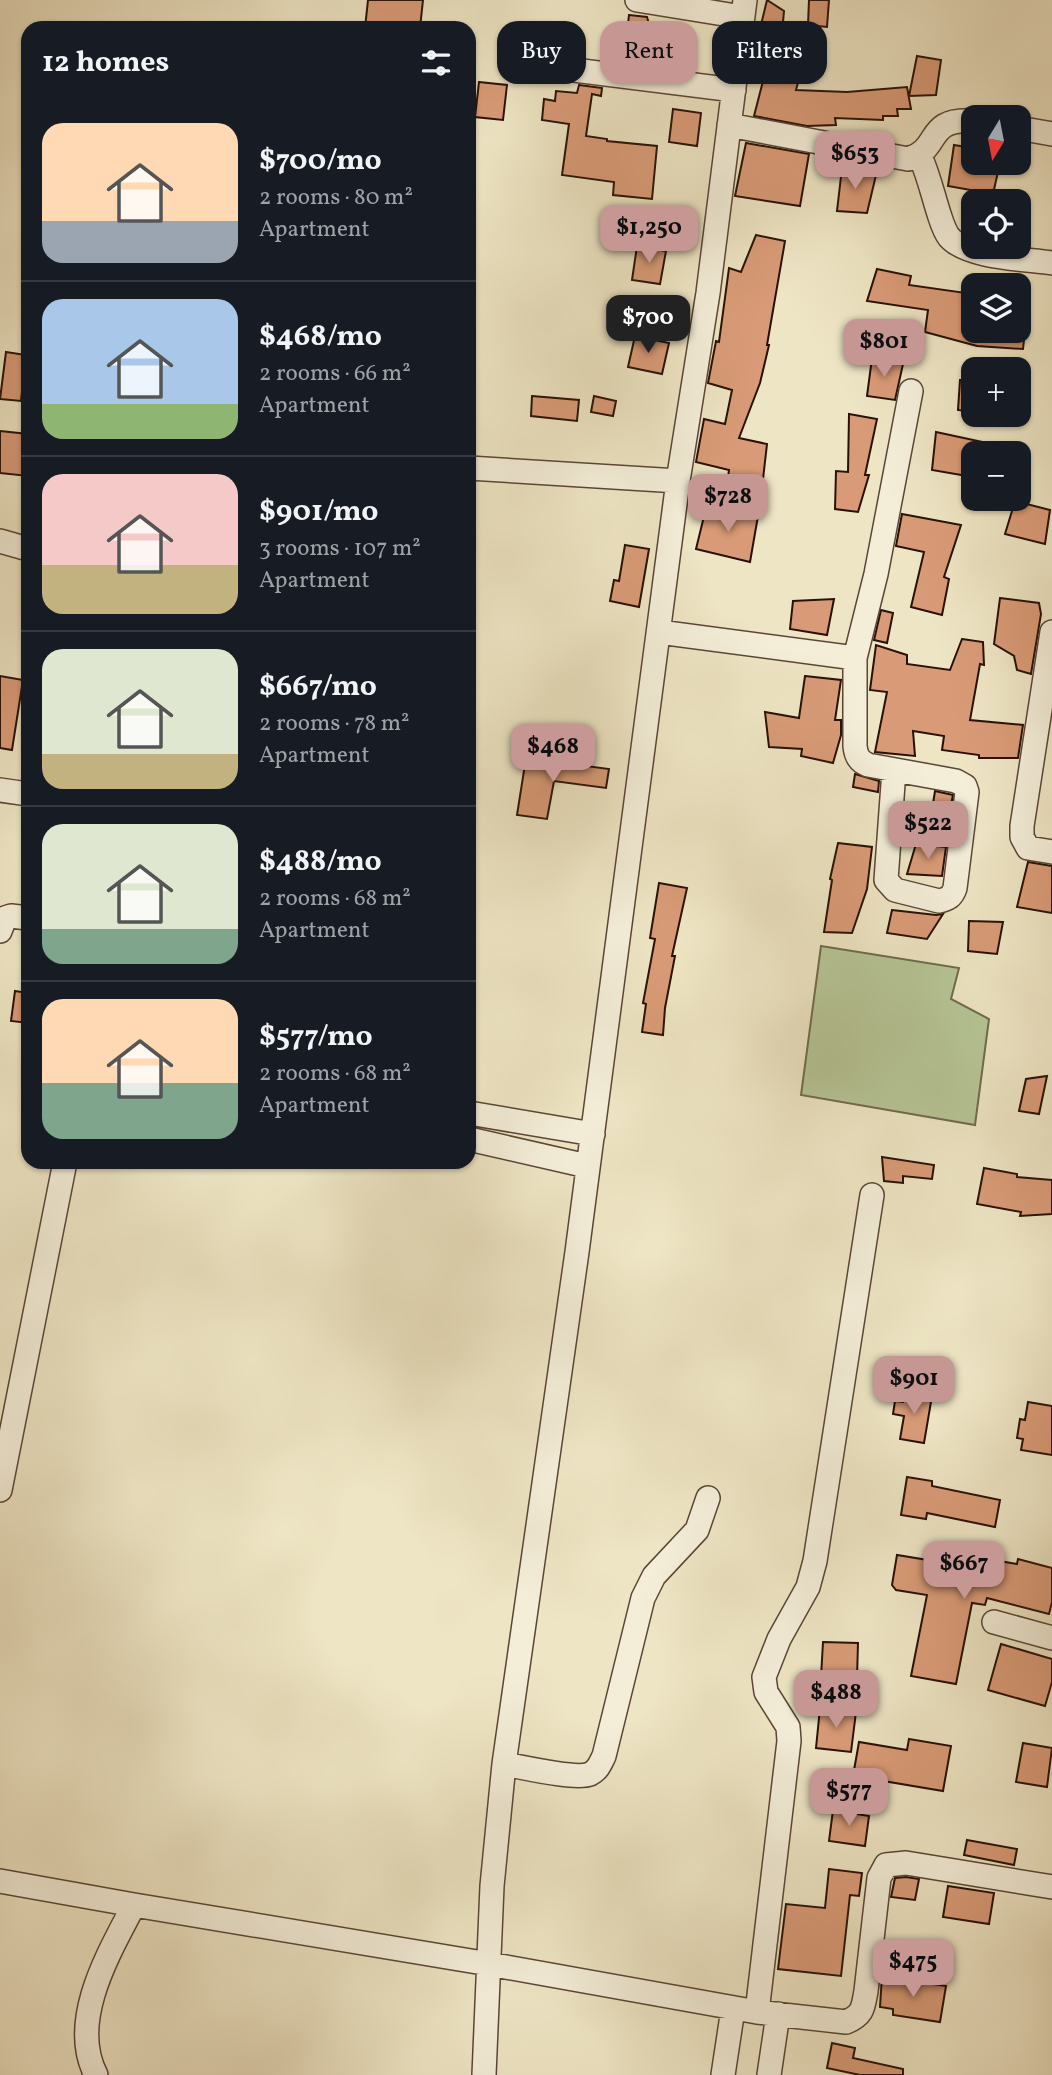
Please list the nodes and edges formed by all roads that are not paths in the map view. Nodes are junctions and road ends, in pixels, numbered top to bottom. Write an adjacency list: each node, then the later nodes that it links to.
1 (637, 0): 2 (street)
2 (743, 8): 4 (street)
3 (586, 72): 4 (street)
4 (734, 90): 6 (street)
5 (961, 120): 9 (street)
6 (729, 125): 9 (street); 13 (street)
7 (1031, 130): 8 (street)
8 (1052, 134)
9 (920, 156): 10 (street)
10 (1052, 263)
11 (911, 391): 18 (street)
12 (476, 468): 13 (street)
13 (678, 481): 16 (street)
14 (0, 541): 15 (street)
15 (21, 547)
16 (659, 632): 18 (street); 26 (street)
17 (1052, 632): 22 (street)
18 (855, 658): 19 (street)
19 (894, 770): 19 (street)
20 (0, 790): 21 (street)
21 (21, 793)
22 (1052, 852)
23 (21, 917): 24 (street)
24 (0, 931)
25 (476, 1114): 26 (street)
26 (593, 1134): 28 (street)
27 (476, 1141): 28 (street)
28 (587, 1166): 35 (street)
29 (64, 1169): 31 (street)
30 (872, 1195): 41 (street)
31 (0, 1490)
32 (708, 1498): 35 (street)
33 (994, 1622): 34 (street)
34 (1052, 1638)
35 (505, 1764): 39 (street)
36 (0, 1881): 38 (street)
37 (1051, 1881): 41 (street)
38 (134, 1905): 39 (street); 42 (street)
39 (489, 1964): 40 (street); 43 (street)
40 (733, 2009): 41 (street); 44 (street)
41 (768, 2013): 45 (street)
42 (96, 2075)
43 (484, 2075)
44 (723, 2075)
45 (769, 2075)

